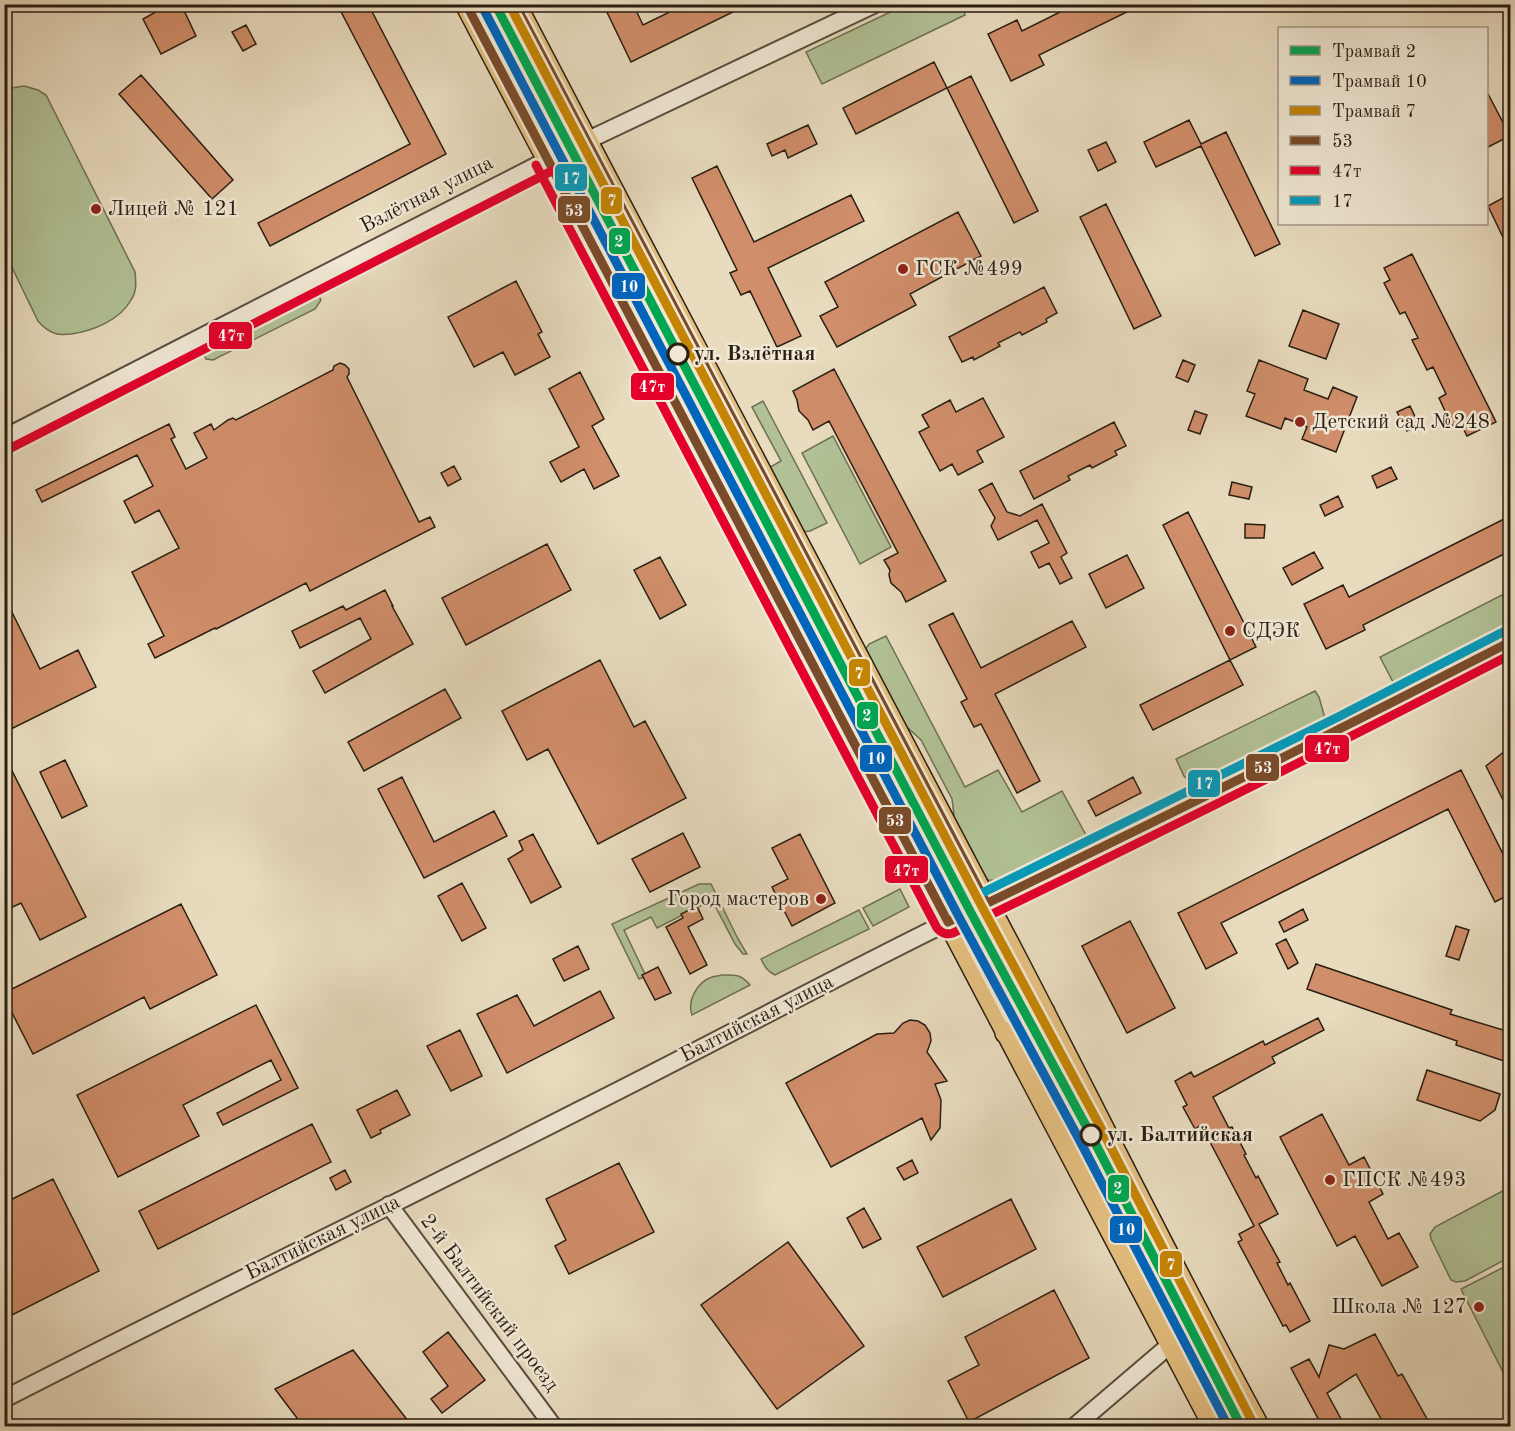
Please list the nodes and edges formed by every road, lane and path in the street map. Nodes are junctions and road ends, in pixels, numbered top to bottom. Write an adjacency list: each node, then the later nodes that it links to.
1 (466, 4): 5 (main road)
2 (515, 4): 4 (main road)
3 (875, 4): 4 (street, Взлётная улица)
4 (586, 140): 5 (street, Взлётная улица); 8 (main road)
5 (547, 159): 6 (street, Взлётная улица); 9 (main road)
6 (4, 438)
7 (1510, 642): 8 (main road, Балтийская улица)
8 (987, 904): 9 (main road, Балтийская улица); 10 (main road)
9 (948, 922): 11 (main road); 12 (street, Балтийская улица)
10 (1044, 1012): 11 (main road); 18 (main road)
11 (1006, 1034): 13 (main road)
12 (389, 1206): 14 (street, Балтийская улица); 15 (street, 2-й Балтийский проезд)
13 (1171, 1344): 16 (street); 17 (main road)
14 (4, 1398)
15 (553, 1426)
16 (1075, 1426)
17 (1214, 1426)
18 (1258, 1426)

